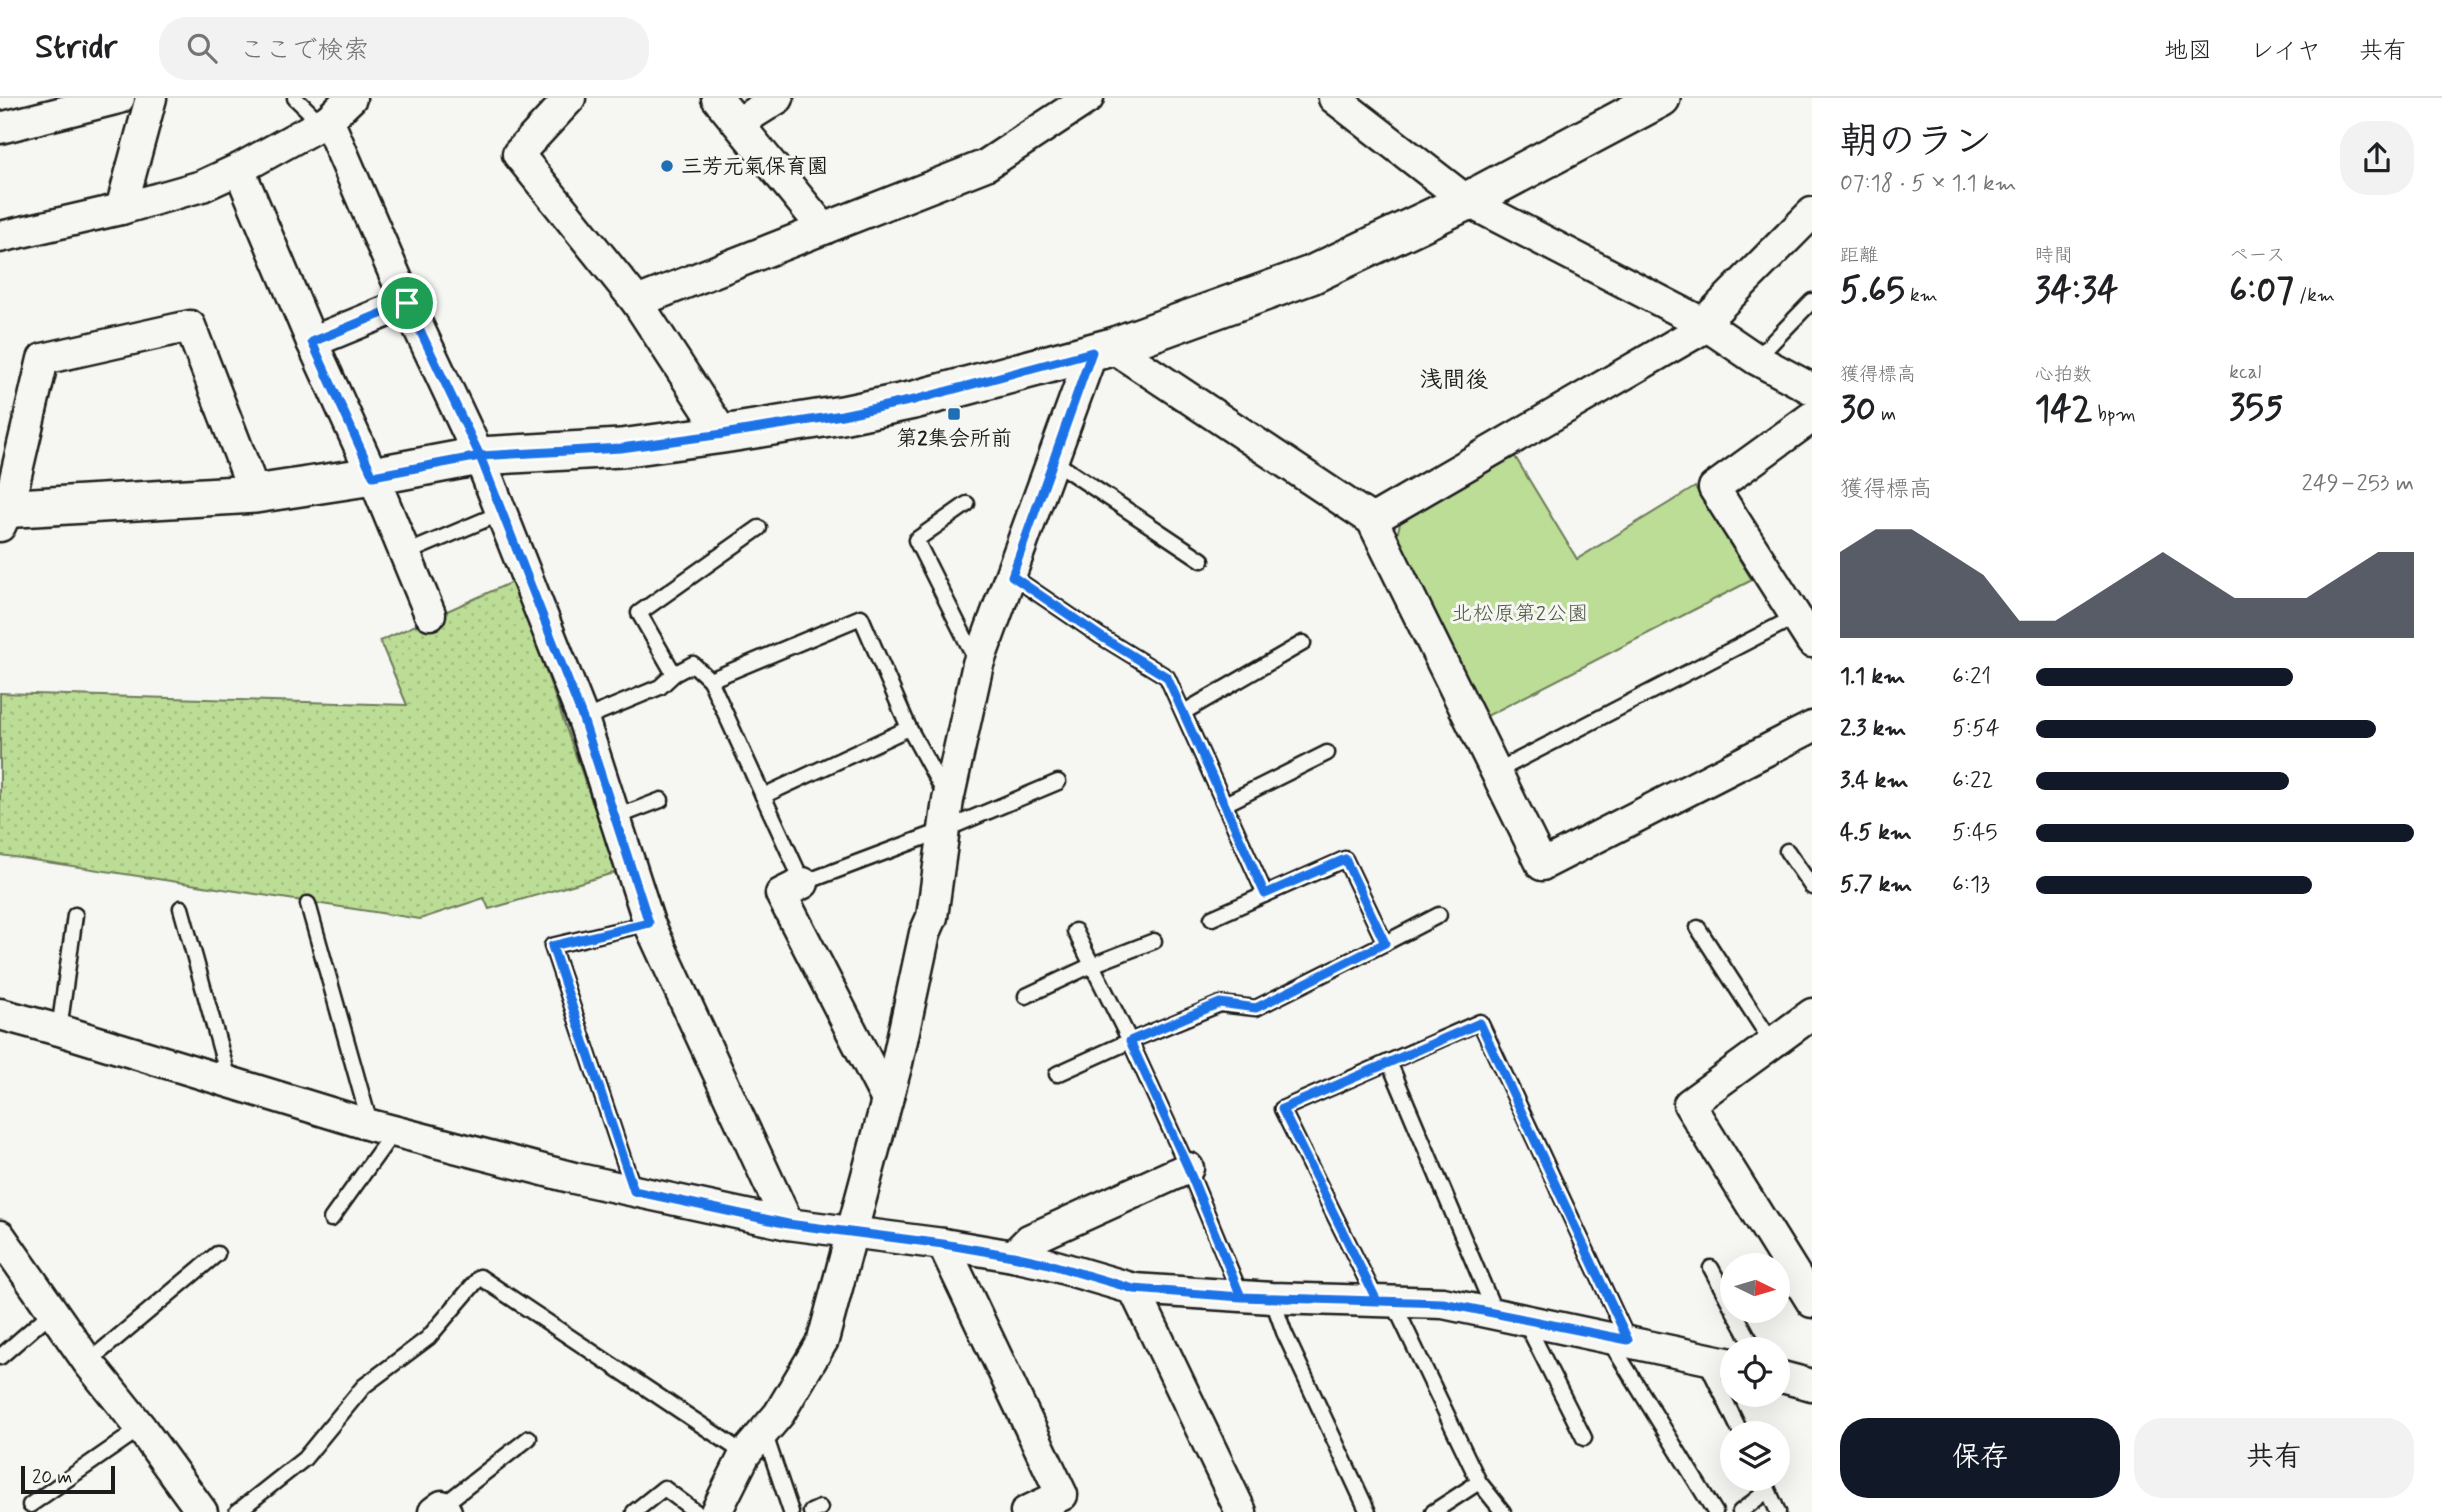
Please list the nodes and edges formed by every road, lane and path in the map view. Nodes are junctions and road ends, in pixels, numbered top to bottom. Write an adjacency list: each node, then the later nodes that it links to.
1 (119, 98): 13 (street)
2 (151, 98): 16 (street)
3 (295, 98): 11 (lane)
4 (351, 98): 11 (street)
5 (570, 98): 21 (street)
6 (718, 98): 12 (street)
7 (778, 98): 12 (street)
8 (1088, 98): 18 (street)
9 (1661, 98): 15 (street)
10 (1354, 104): 15 (street)
11 (324, 122): 14 (street); 22 (street)
12 (738, 123): 18 (street)
13 (0, 128)
14 (239, 169): 16 (street); 24 (street)
15 (1467, 201): 23 (street); 25 (street)
16 (121, 209): 19 (street)
17 (1812, 213): 23 (street)
18 (824, 229): 21 (street)
19 (0, 237)
20 (1812, 301): 26 (lane)
21 (637, 302): 29 (street)
22 (407, 303): 24 (street); 30 (street)
23 (1705, 325): 26 (street); 37 (street)
24 (312, 342): 32 (street)
25 (1102, 349): 29 (street); 31 (street); 37 (street)
26 (1756, 359): 27 (street)
27 (1812, 389)
28 (1812, 417): 42 (street)
29 (723, 434): 30 (street)
30 (480, 456): 32 (street); 35 (street)
31 (1052, 460): 40 (lane); 41 (street)
32 (373, 476): 33 (street); 39 (street)
33 (255, 494): 36 (street); 36 (street)
34 (967, 504): 46 (lane)
35 (501, 513): 39 (lane); 50 (street)
36 (3, 515)
37 (1372, 520): 54 (street)
38 (759, 528): 47 (lane)
39 (404, 554): 43 (street)
40 (1202, 560)
41 (1012, 576): 46 (street); 49 (lane)
42 (1804, 609): 44 (street); 54 (lane)
43 (430, 614)
44 (1812, 642)
45 (1303, 643): 49 (lane)
46 (978, 664): 58 (street)
47 (674, 674): 48 (lane); 50 (lane)
48 (710, 680): 52 (lane); 56 (lane)
49 (1184, 712): 59 (lane)
50 (583, 719): 60 (street)
51 (1812, 727): 54 (street)
52 (909, 728): 56 (lane); 58 (lane)
53 (1327, 753): 59 (lane)
54 (1495, 772)
55 (1058, 782): 61 (lane)
56 (763, 796): 63 (lane)
57 (662, 800): 60 (lane)
58 (948, 800): 61 (street)
59 (1226, 804): 65 (lane)
60 (614, 818): 71 (street)
61 (944, 830): 63 (lane); 86 (street)
62 (1787, 851): 64 (lane)
63 (803, 883): 86 (street)
64 (1812, 887)
65 (1265, 894): 70 (lane); 75 (lane)
66 (308, 904): 87 (lane)
67 (181, 908): 85 (lane)
68 (75, 915): 80 (lane)
69 (1439, 915): 75 (lane)
70 (1212, 918)
71 (649, 923): 89 (lane); 91 (street)
72 (1698, 928): 82 (lane)
73 (1075, 931): 76 (lane)
74 (1154, 941): 76 (lane)
75 (1385, 943): 81 (lane)
76 (1092, 965): 77 (lane); 81 (lane)
77 (1026, 996)
78 (0, 1014): 80 (street)
79 (1812, 1014): 82 (street)
80 (59, 1030): 85 (street)
81 (1130, 1041): 84 (lane); 88 (lane)
82 (1773, 1044): 103 (street)
83 (1389, 1062): 102 (lane); 105 (lane); 107 (lane)
84 (1058, 1074)
85 (230, 1084): 87 (street)
86 (887, 1100): 92 (street)
87 (382, 1128): 89 (street); 90 (lane)
88 (1188, 1168): 96 (street); 100 (lane)
89 (634, 1191): 91 (street)
90 (331, 1219)
91 (788, 1224): 92 (street)
92 (850, 1232): 94 (street); 117 (street)
93 (2, 1243): 104 (street)
94 (943, 1244): 96 (street); 121 (street)
95 (217, 1254): 110 (lane)
96 (1013, 1256): 99 (street)
97 (1711, 1268): 98 (lane)
98 (1720, 1285)
99 (1134, 1289): 100 (street); 131 (street)
100 (1241, 1297): 101 (street)
101 (1272, 1298): 102 (street); 132 (lane)
102 (1385, 1301): 105 (street); 118 (lane)
103 (1812, 1302)
104 (53, 1311): 108 (lane); 110 (street)
105 (1496, 1315): 106 (street)
106 (1525, 1321): 107 (street); 116 (lane)
107 (1618, 1338): 109 (street); 135 (lane)
108 (0, 1357)
109 (1718, 1360): 113 (lane)
110 (88, 1362): 114 (street)
111 (1790, 1379): 112 (street)
112 (1812, 1385)
113 (1737, 1421)
114 (141, 1428): 122 (lane); 124 (street)
115 (530, 1438): 123 (lane)
116 (1584, 1438)
117 (755, 1443): 125 (lane); 128 (street); 129 (lane)
118 (1479, 1482): 133 (lane); 134 (lane)
119 (1759, 1491): 136 (lane)
120 (1768, 1491): 137 (lane)
121 (1066, 1504): 130 (street)
122 (30, 1505)
123 (441, 1510)
124 (202, 1512)
125 (237, 1512)
126 (634, 1512): 127 (lane)
127 (696, 1512)
128 (716, 1512)
129 (791, 1512)
130 (1026, 1512)
131 (1241, 1512)
132 (1368, 1512)
133 (1433, 1512)
134 (1503, 1512)
135 (1715, 1512)
136 (1740, 1512)
137 (1778, 1512)

